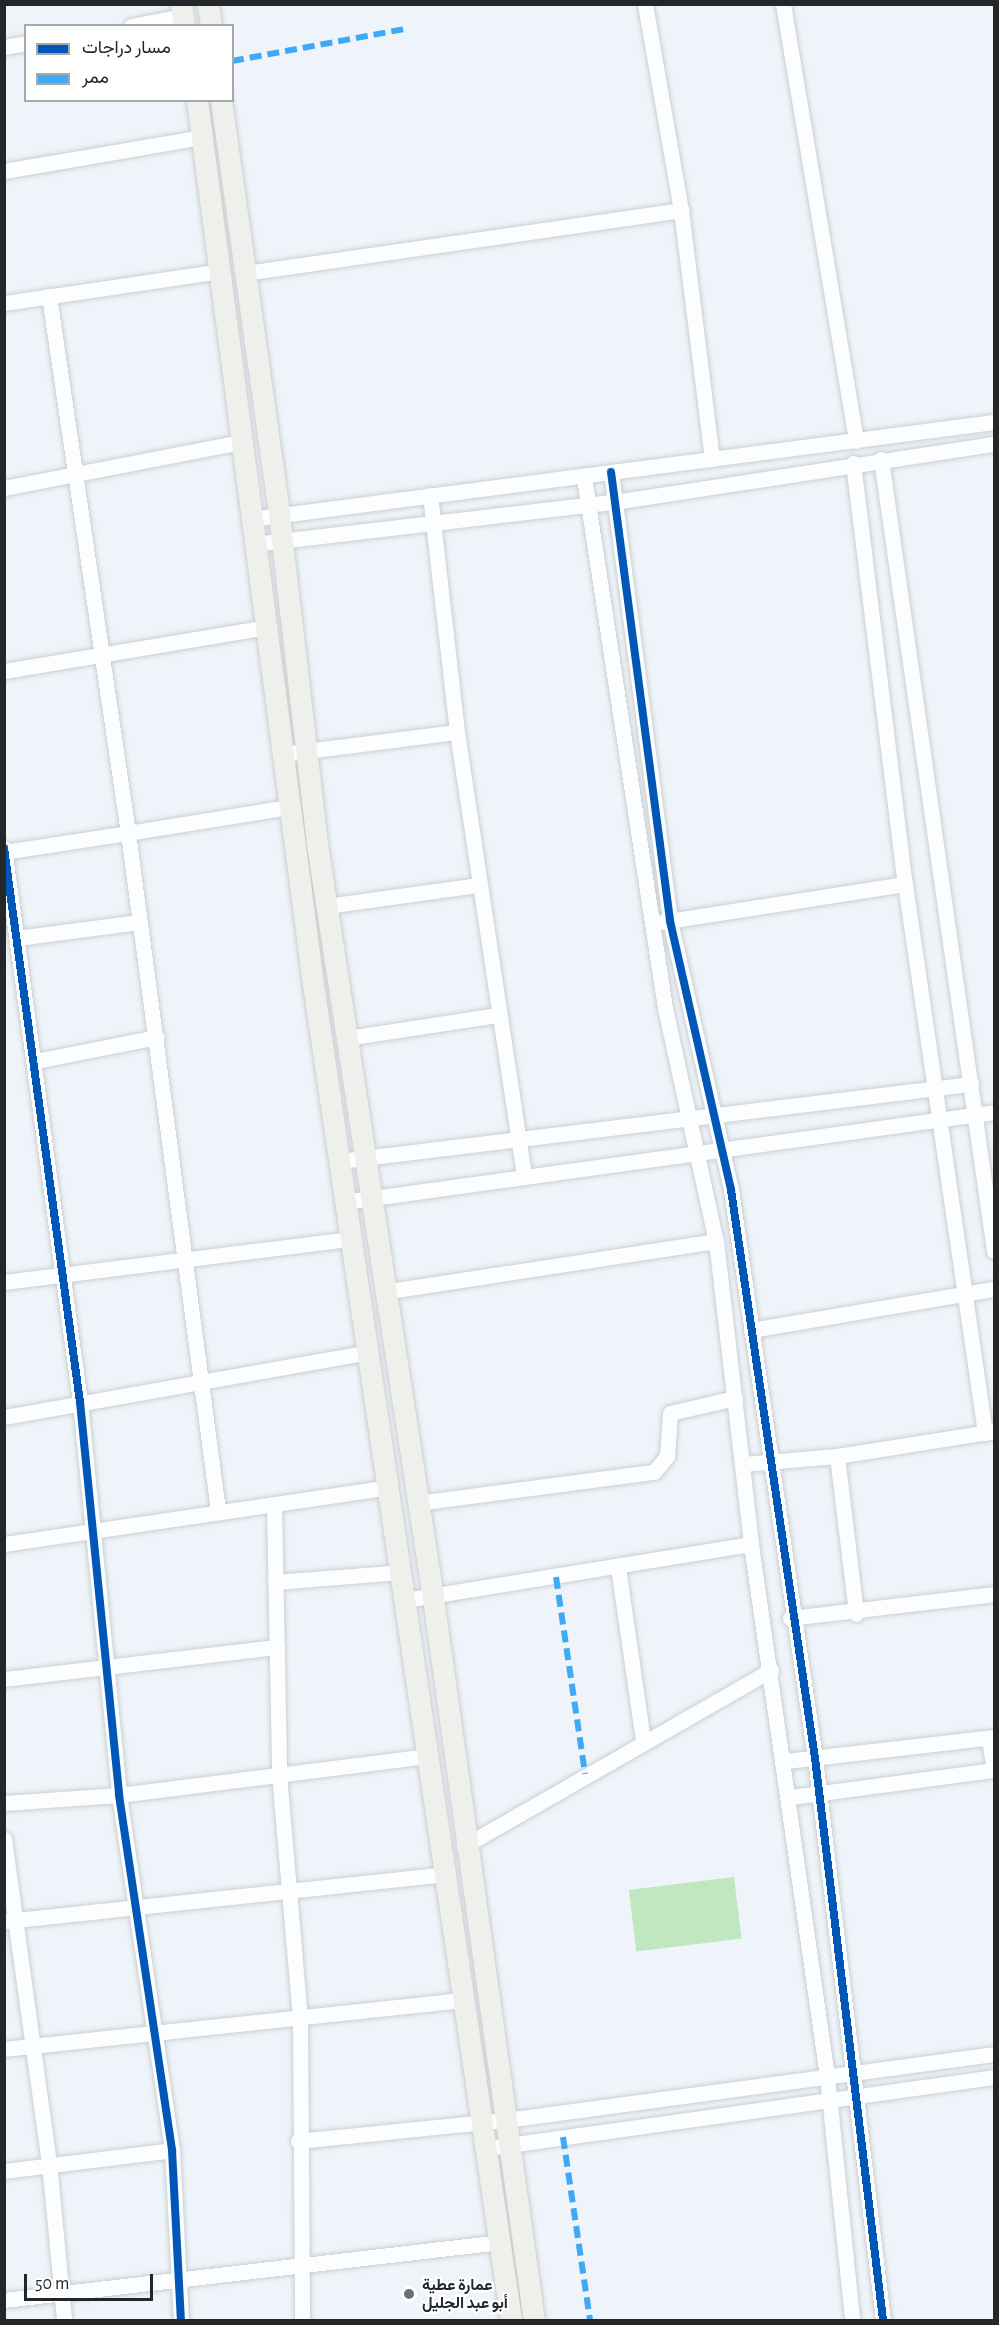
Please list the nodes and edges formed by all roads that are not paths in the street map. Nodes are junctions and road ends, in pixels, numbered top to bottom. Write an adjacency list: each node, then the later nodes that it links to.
1 (208, 4): 6 (main road)
2 (645, 4): 13 (street)
3 (783, 4): 19 (street)
4 (182, 15): 5 (street)
5 (140, 24)
6 (210, 24)
7 (24, 44): 8 (street)
8 (4, 47)
9 (197, 102): 11 (main road)
10 (221, 102): 15 (main road)
11 (203, 137): 12 (street); 14 (main road)
12 (4, 171)
13 (681, 210): 15 (street); 22 (street)
14 (220, 271): 16 (street); 20 (main road)
15 (245, 273): 32 (main road)
16 (50, 297): 17 (street); 26 (street)
17 (4, 303)
18 (994, 422): 19 (street)
19 (856, 441): 22 (street)
20 (241, 442): 26 (street); 33 (main road)
21 (994, 444): 23 (street)
22 (712, 459): 25 (street)
23 (881, 459): 24 (street); 57 (street)
24 (853, 463): 30 (street); 46 (street)
25 (611, 472): 27 (street); 30 (street)
26 (72, 475): 28 (street); 38 (street)
27 (584, 477): 29 (street); 31 (street)
28 (4, 488)
29 (430, 495): 32 (street); 34 (street)
30 (614, 502): 31 (street); 50 (street)
31 (588, 504): 34 (street); 51 (street)
32 (279, 515): 33 (street); 35 (main road)
33 (251, 519): 36 (main road)
34 (434, 520): 35 (street); 40 (street)
35 (281, 540): 36 (street); 41 (main road)
36 (254, 544): 37 (main road)
37 (266, 627): 38 (street); 42 (main road)
38 (101, 655): 39 (street); 44 (street)
39 (4, 671)
40 (457, 732): 41 (street); 47 (street)
41 (307, 751): 42 (street); 48 (main road)
42 (282, 754): 43 (main road)
43 (289, 807): 44 (street); 68 (main road)
44 (128, 833): 45 (street); 49 (street)
45 (5, 850): 52 (street)
46 (905, 884): 50 (street); 58 (street)
47 (479, 885): 48 (street); 53 (street)
48 (327, 906): 55 (main road)
49 (139, 921): 52 (street); 54 (street)
50 (670, 921): 51 (street); 61 (street)
51 (651, 924): 63 (street)
52 (17, 938): 56 (street)
53 (498, 1015): 55 (street); 64 (street)
54 (157, 1037): 56 (street); 75 (street)
55 (348, 1038): 67 (main road)
56 (36, 1061): 76 (street)
57 (971, 1084): 58 (street); 60 (street)
58 (937, 1090): 61 (street); 62 (street)
59 (994, 1112): 60 (street)
60 (975, 1115): 62 (street); 74 (street)
61 (715, 1118): 63 (street); 65 (street)
62 (941, 1120): 65 (street); 80 (street)
63 (688, 1121): 64 (street); 66 (street)
64 (519, 1137): 67 (street); 69 (street)
65 (723, 1148): 66 (street); 81 (street)
66 (697, 1153): 69 (street); 73 (street)
67 (367, 1157): 68 (street); 70 (main road)
68 (339, 1161): 71 (main road)
69 (524, 1177): 70 (street)
70 (371, 1199): 71 (street); 79 (main road)
71 (344, 1202): 72 (main road)
72 (350, 1239): 75 (street); 82 (main road)
73 (716, 1241): 79 (street); 84 (street)
74 (994, 1251)
75 (187, 1259): 76 (street); 83 (street)
76 (64, 1276): 77 (street); 85 (street)
77 (4, 1282)
78 (994, 1288): 80 (street)
79 (383, 1292): 92 (main road)
80 (968, 1293): 81 (street); 87 (street)
81 (751, 1330): 89 (street)
82 (368, 1352): 83 (street); 91 (main road)
83 (201, 1383): 85 (street); 94 (street)
84 (735, 1398): 90 (street); 92 (street)
85 (80, 1402): 86 (street); 95 (street)
86 (4, 1417)
87 (990, 1432): 88 (street)
88 (837, 1456): 89 (street); 104 (street)
89 (768, 1460): 90 (street); 105 (street)
90 (743, 1464): 97 (street)
91 (388, 1487): 93 (street); 99 (main road)
92 (417, 1503): 102 (main road)
93 (274, 1504): 94 (street); 100 (street)
94 (218, 1510): 95 (street)
95 (93, 1528): 96 (street); 108 (street)
96 (4, 1544)
97 (751, 1544): 98 (street); 107 (street)
98 (618, 1567): 102 (street); 111 (street)
99 (401, 1572): 100 (street); 103 (main road)
100 (275, 1582): 106 (street)
101 (994, 1594): 104 (street)
102 (433, 1598): 103 (street); 122 (main road)
103 (405, 1600): 112 (main road)
104 (856, 1614): 105 (street)
105 (790, 1618): 113 (street)
106 (277, 1647): 108 (street); 116 (street)
107 (771, 1670): 111 (street); 114 (street)
108 (105, 1671): 109 (street); 118 (street)
109 (4, 1679)
110 (992, 1738): 113 (street); 115 (street)
111 (643, 1741): 122 (street)
112 (429, 1756): 116 (street); 123 (main road)
113 (815, 1758): 114 (street); 117 (street)
114 (786, 1761): 119 (street)
115 (994, 1770): 117 (street)
116 (279, 1774): 118 (street); 124 (street)
117 (819, 1793): 119 (street); 133 (street)
118 (119, 1795): 120 (street); 125 (street)
119 (791, 1797): 134 (street)
120 (4, 1803)
121 (4, 1839): 126 (street)
122 (464, 1846): 138 (main road)
123 (448, 1874): 124 (street); 127 (main road)
124 (287, 1894): 125 (street); 128 (street)
125 (137, 1908): 126 (street); 129 (street)
126 (10, 1920): 130 (street)
127 (466, 2000): 128 (street); 139 (main road)
128 (300, 2018): 129 (street); 140 (street)
129 (155, 2030): 130 (street); 143 (street)
130 (32, 2046): 131 (street); 144 (street)
131 (4, 2049)
132 (994, 2054): 133 (street)
133 (852, 2071): 134 (street); 136 (street)
134 (827, 2076): 137 (street); 138 (street)
135 (994, 2077): 136 (street)
136 (856, 2095): 137 (street); 157 (street)
137 (830, 2101): 141 (street); 156 (street)
138 (506, 2120): 139 (street); 141 (main road)
139 (483, 2122): 140 (street); 142 (main road)
140 (298, 2141): 147 (street)
141 (510, 2144): 142 (street); 155 (main road)
142 (487, 2148): 146 (main road)
143 (172, 2150): 144 (street); 148 (street)
144 (49, 2163): 145 (street); 149 (street)
145 (4, 2170)
146 (501, 2242): 147 (street); 154 (main road)
147 (299, 2265): 148 (street); 153 (street)
148 (175, 2277): 149 (street); 152 (street)
149 (62, 2293): 150 (street); 151 (street)
150 (4, 2300)
151 (64, 2320)
152 (181, 2320)
153 (302, 2320)
154 (511, 2320)
155 (534, 2320)
156 (852, 2320)
157 (883, 2320)

